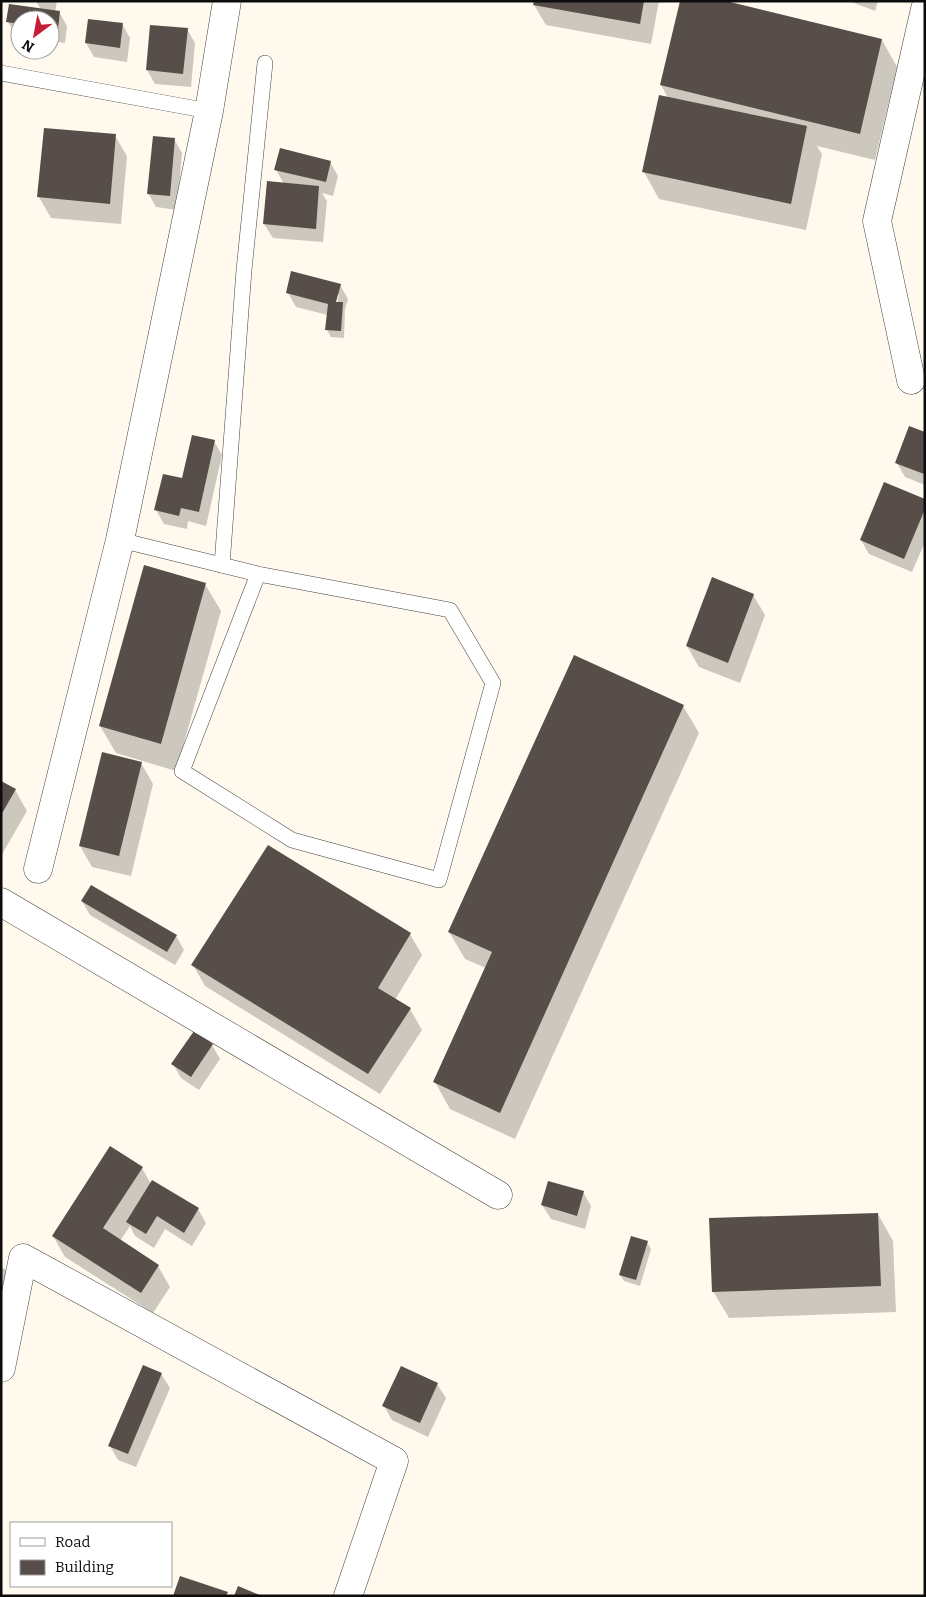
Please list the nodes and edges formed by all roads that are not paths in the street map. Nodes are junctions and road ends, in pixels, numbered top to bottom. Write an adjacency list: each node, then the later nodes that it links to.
1 (227, 1): 5 (street)
2 (925, 9): 6 (street)
3 (265, 63): 8 (lane)
4 (1, 72): 5 (lane)
5 (209, 111): 7 (street)
6 (911, 380)
7 (120, 540): 8 (lane); 10 (street)
8 (222, 565): 9 (lane)
9 (258, 574): 9 (lane)
10 (38, 869)
11 (1, 902): 12 (street)
12 (498, 1195)
13 (1, 1368): 14 (street)
14 (348, 1596)

